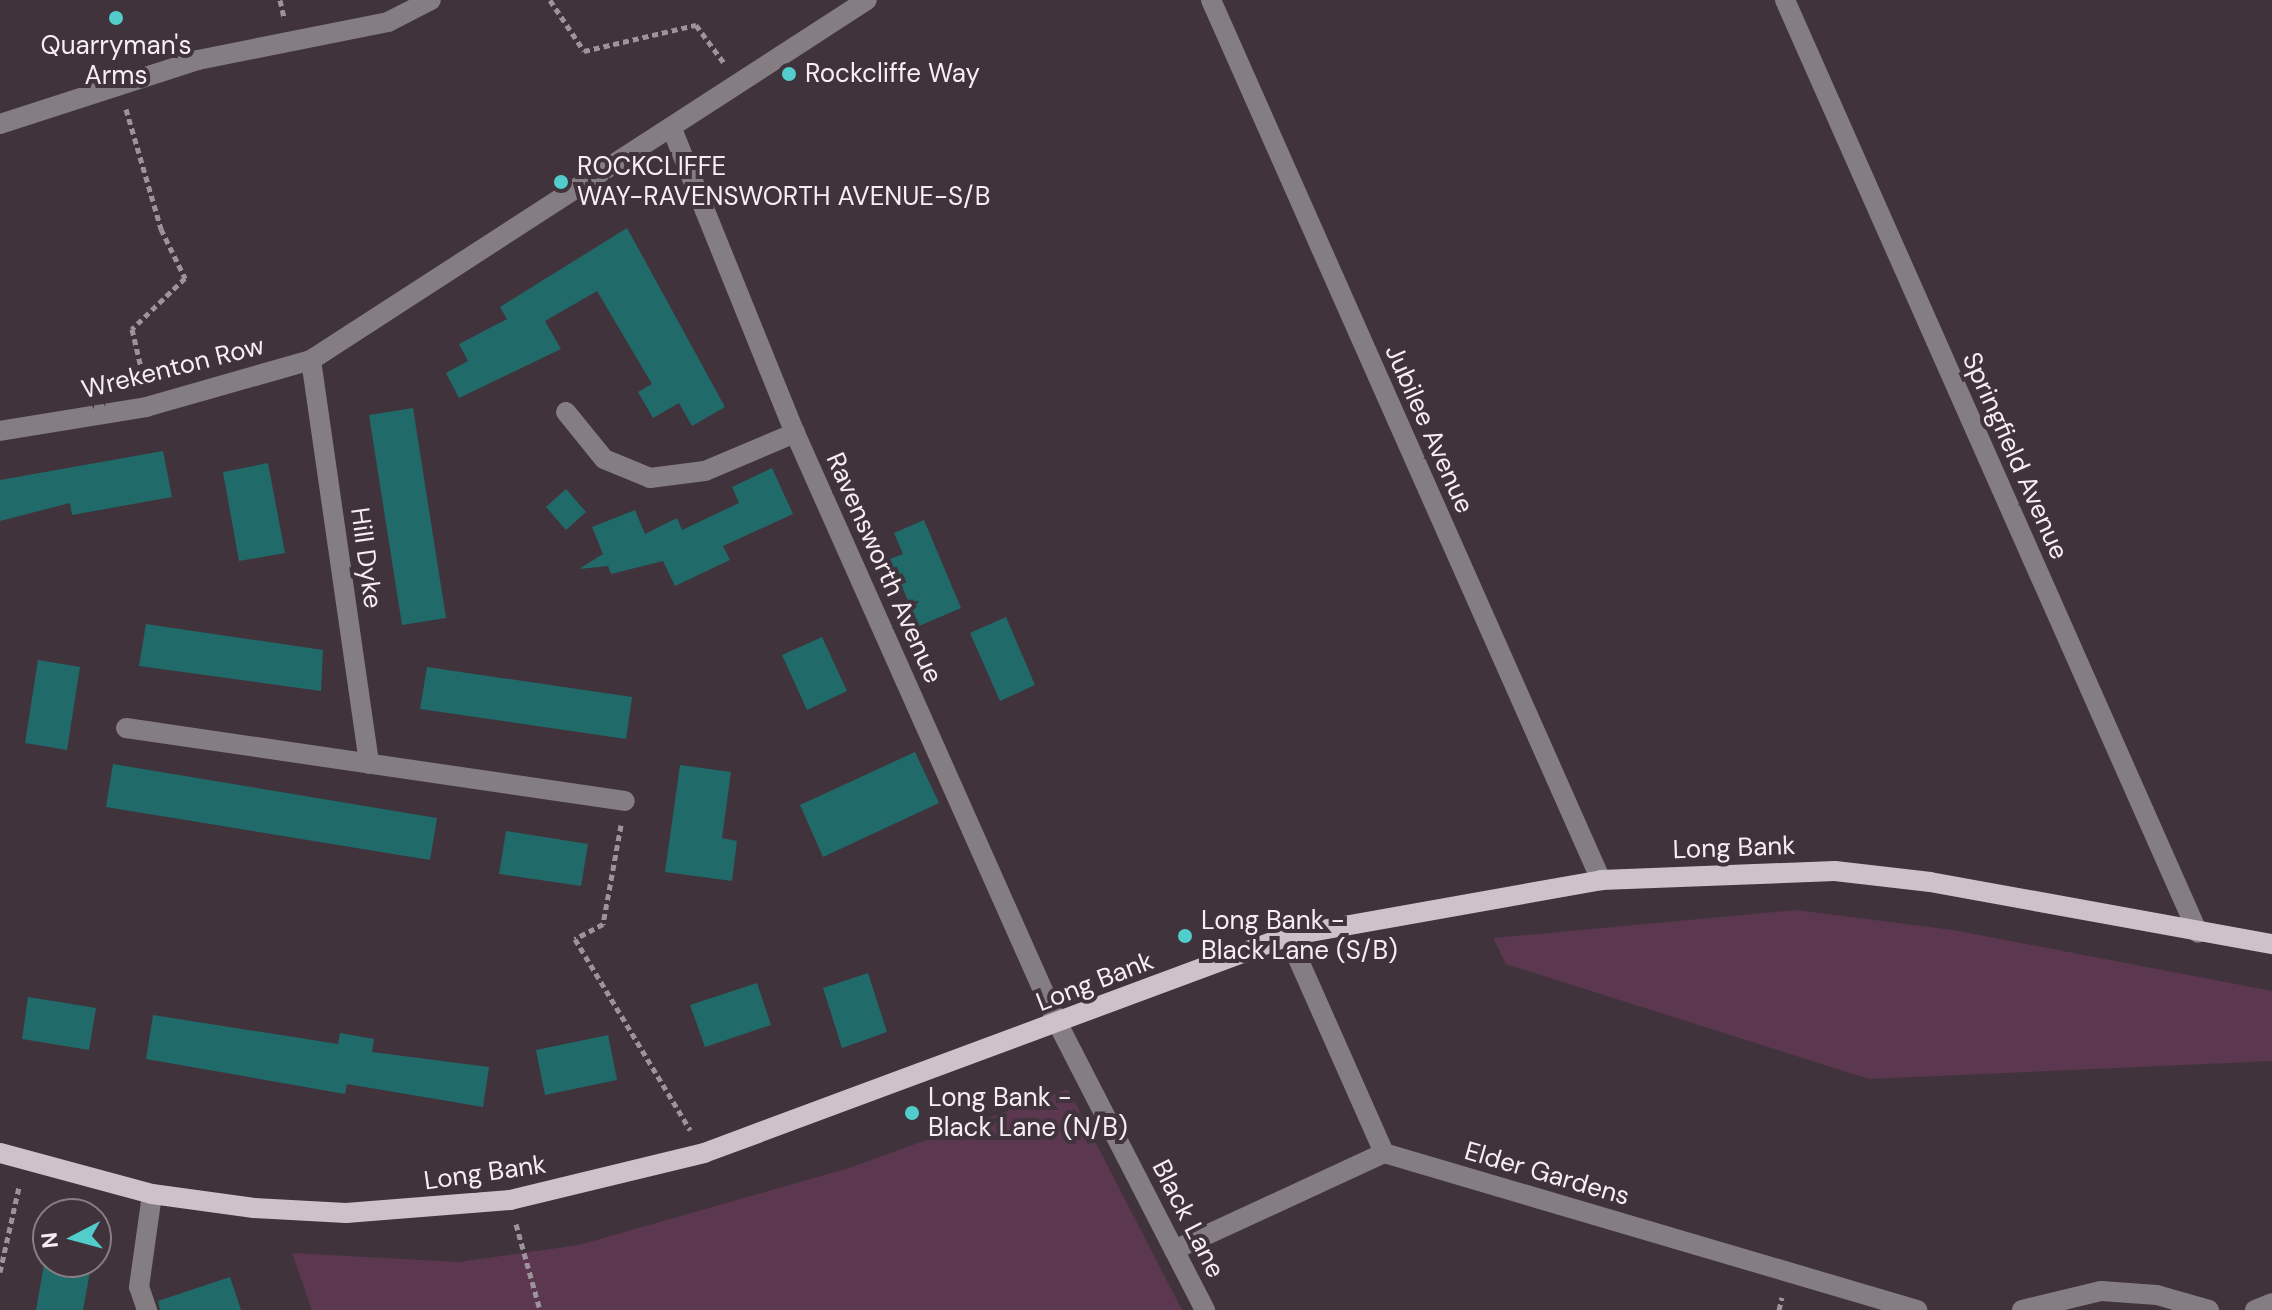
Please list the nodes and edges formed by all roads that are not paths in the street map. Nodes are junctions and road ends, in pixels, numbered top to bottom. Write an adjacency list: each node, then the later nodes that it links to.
1 (431, 0): 5 (street)
2 (867, 0): 6 (street)
3 (1211, 0): 14 (street, Jubilee Avenue)
4 (1785, 0): 15 (street, Springfield Avenue)
5 (0, 124)
6 (672, 129): 7 (street); 10 (street, Ravensworth Avenue)
7 (311, 360): 9 (street, Wrekenton Row); 12 (street, Hill Dyke)
8 (566, 412): 10 (street)
9 (0, 431)
10 (795, 433): 18 (street, Ravensworth Avenue)
11 (126, 728): 12 (street)
12 (369, 764): 13 (street)
13 (625, 801)
14 (1601, 880): 15 (main road, Long Bank); 16 (main road, Long Bank)
15 (2198, 933): 17 (main road, Long Bank)
16 (1288, 936): 18 (main road, Long Bank); 20 (street)
17 (2272, 944)
18 (1058, 1024): 21 (main road, Long Bank); 22 (street, Black Lane)
19 (0, 1153): 21 (main road, Long Bank)
20 (1384, 1153): 22 (street); 26 (street, Elder Gardens)
21 (152, 1194): 24 (street)
22 (1174, 1250): 25 (street, Black Lane)
23 (2272, 1303): 29 (street)
24 (147, 1310)
25 (1205, 1310)
26 (1917, 1310)
27 (2022, 1310): 28 (street)
28 (2209, 1310)
29 (2255, 1310)

